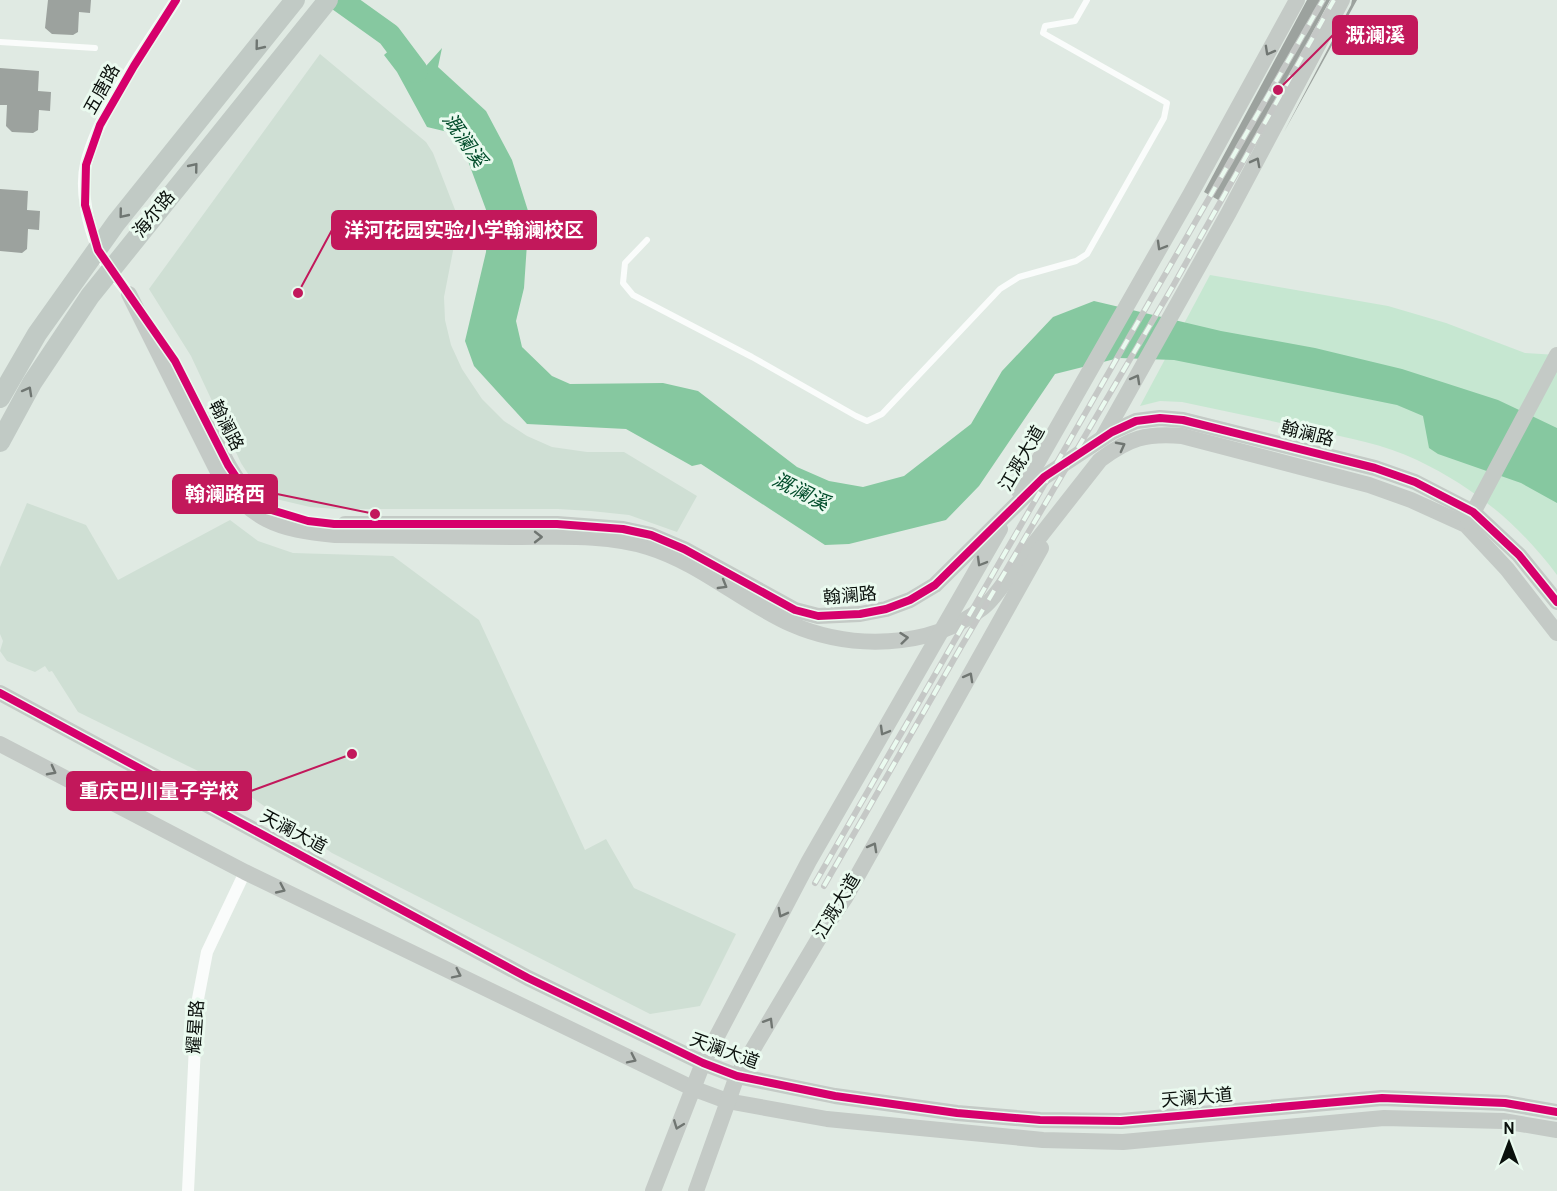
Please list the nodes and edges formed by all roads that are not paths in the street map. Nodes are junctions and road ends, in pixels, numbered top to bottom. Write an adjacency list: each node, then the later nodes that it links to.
1 (177, 0): 10 (street, 五唐路)
2 (295, 0): 12 (main road, 海尔路, one-way to 12)
3 (328, 0): 13 (main road, 海尔路, one-way to 3)
4 (1087, 0): 9 (lane)
5 (1297, 0): 20 (street, 江溉大道, one-way to 20)
6 (1342, 0): 21 (street, 江溉大道, one-way to 6)
7 (0, 42): 8 (lane)
8 (95, 48)
9 (646, 240)
10 (129, 294): 14 (street, 翰澜路); 14 (street, 翰澜路, one-way to 14)
11 (1557, 355): 14 (street)
12 (0, 398)
13 (0, 442)
14 (1469, 518): 15 (street, 翰澜路); 16 (street, 翰澜路)
15 (1557, 602)
16 (1557, 633)
17 (0, 693): 20 (street, 天澜大道)
18 (0, 744): 19 (street, 天澜大道, one-way to 19)
19 (245, 872): 22 (street, 天澜大道, one-way to 22); 26 (street, 耀星路)
20 (703, 1063): 21 (street, 天澜大道); 22 (street, 江溉大道)
21 (737, 1076): 23 (street, 江溉大道); 24 (street, 天澜大道)
22 (692, 1088): 23 (street, 天澜大道); 27 (street, 江溉大道, one-way to 27)
23 (727, 1101): 25 (street, 天澜大道); 28 (street, 江溉大道)
24 (1557, 1112)
25 (1557, 1130)
26 (188, 1191)
27 (653, 1191)
28 (696, 1191)

